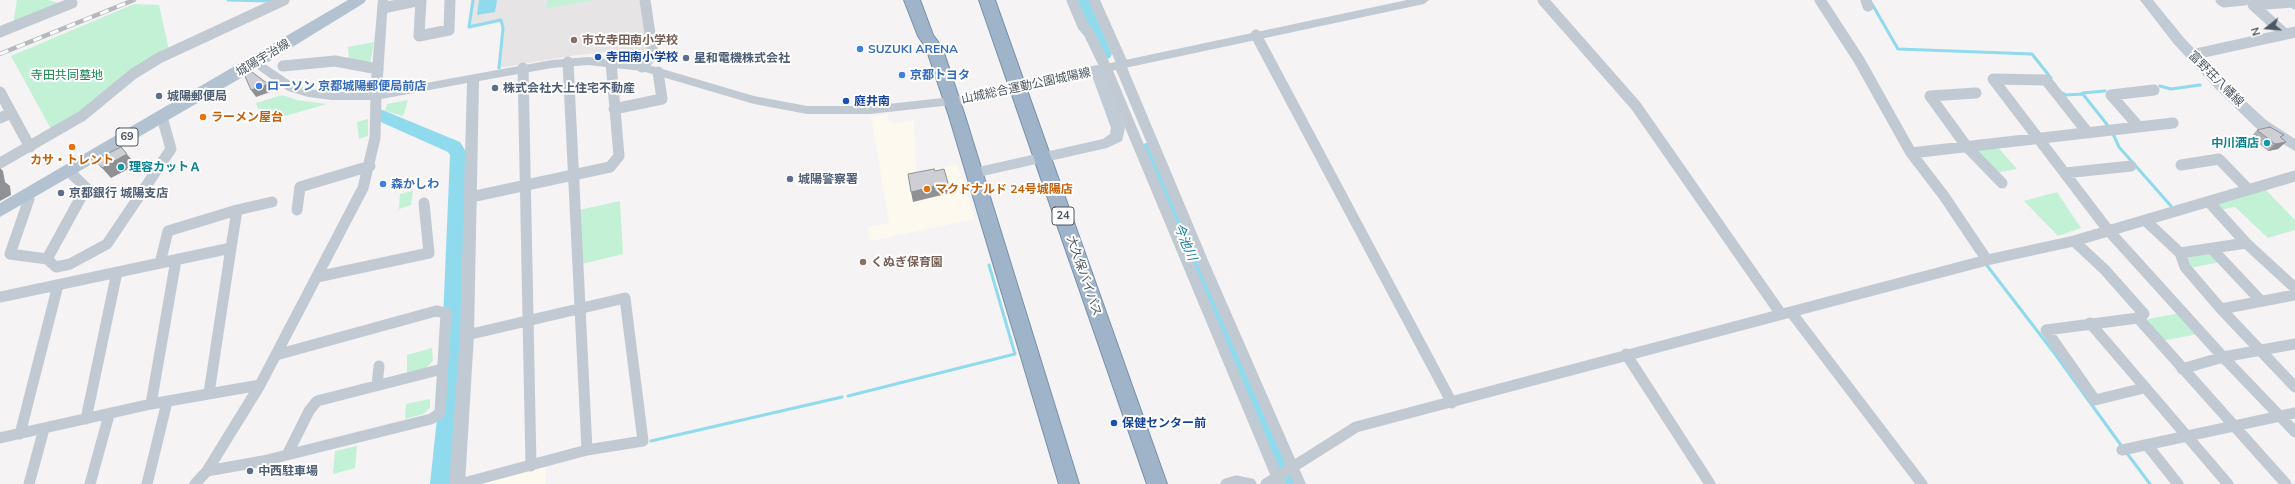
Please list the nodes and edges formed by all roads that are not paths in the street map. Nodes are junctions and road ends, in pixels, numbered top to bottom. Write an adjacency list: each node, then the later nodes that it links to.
1 (61, 0): 19 (street)
2 (284, 0): 49 (street)
3 (359, 0): 25 (main road, 城陽宇治線 / 69)
4 (421, 0): 5 (street); 16 (street)
5 (450, 0)
6 (645, 0): 28 (street)
7 (987, 0): 34 (highway, 大久保バイパス / 24)
8 (1072, 0): 31 (street)
9 (1094, 0): 26 (street)
10 (1424, 0): 21 (street)
11 (1543, 0): 94 (street)
12 (1820, 0): 51 (street)
13 (2146, 0): 22 (main road, 富野荘八幡線)
14 (2221, 0): 15 (street)
15 (2248, 2): 18 (street); 20 (street)
16 (383, 4): 30 (street)
17 (914, 4): 39 (highway)
18 (2295, 4)
19 (0, 32)
20 (2290, 33): 22 (street)
21 (1256, 35): 26 (street); 113 (street)
22 (2191, 55): 48 (main road, 富野荘八幡線)
23 (568, 62): 24 (street); 29 (street); 60 (street)
24 (611, 62): 28 (street); 40 (street)
25 (255, 64): 38 (street); 42 (main road, 城陽宇治線 / 69)
26 (1120, 65): 31 (street); 130 (street)
27 (283, 66): 30 (street)
28 (642, 67): 32 (street)
29 (523, 68): 33 (street); 63 (street)
30 (378, 69): 38 (street)
31 (1101, 69): 34 (main road, 山城総合運動公園城陽線); 52 (main road, 山城総合運動公園城陽線); 132 (street)
32 (658, 72): 39 (street); 40 (street)
33 (472, 78): 38 (street); 66 (street)
34 (1019, 88): 39 (main road, 山城総合運動公園城陽線); 52 (highway, 大久保バイパス / 24)
35 (2154, 90): 45 (street)
36 (0, 92): 41 (street)
37 (1976, 93): 50 (street)
38 (376, 96): 55 (street)
39 (952, 102): 58 (highway)
40 (614, 109): 60 (street)
41 (12, 113): 43 (street); 49 (street)
42 (162, 117): 57 (main road, 城陽宇治線 / 69); 84 (street)
43 (0, 118)
44 (2173, 123): 45 (street)
45 (2138, 128): 46 (street)
46 (2088, 134): 47 (street); 47 (street)
47 (2039, 139): 50 (street); 59 (street)
48 (2295, 146)
49 (30, 147): 53 (street)
50 (1967, 147): 51 (street); 62 (street)
51 (1911, 152): 82 (street)
52 (1044, 158): 58 (main road, 山城総合運動公園城陽線); 140 (highway, 大久保バイパス / 24)
53 (0, 163)
54 (2181, 165): 64 (street)
55 (370, 166): 71 (street); 86 (street)
56 (2131, 166): 59 (street)
57 (68, 170): 65 (main road, 城陽宇治線 / 69); 80 (street)
58 (974, 173): 139 (highway)
59 (2065, 173): 74 (street)
60 (573, 175): 63 (street); 92 (street)
61 (2295, 176): 64 (street)
62 (2002, 183)
63 (525, 185): 66 (street); 96 (street)
64 (2248, 189): 68 (street)
65 (28, 195): 72 (main road, 城陽宇治線 / 69); 80 (street)
66 (471, 197): 98 (street)
67 (272, 202): 70 (street)
68 (2209, 202): 73 (street); 76 (street)
69 (424, 203): 86 (street)
70 (237, 210): 77 (street); 83 (street)
71 (297, 210)
72 (0, 211)
73 (2146, 221): 74 (street); 79 (street)
74 (2108, 230): 75 (street); 103 (street)
75 (2074, 241): 82 (street); 95 (street)
76 (2246, 243): 78 (street); 88 (street)
77 (231, 248): 81 (street); 111 (street)
78 (2212, 249): 79 (street); 91 (street)
79 (2180, 253): 93 (street)
80 (47, 259): 84 (street)
81 (176, 260): 83 (street); 114 (street)
82 (1987, 260): 94 (street)
83 (160, 263): 85 (street)
84 (70, 264): 87 (street)
85 (117, 272): 87 (street); 118 (street)
86 (318, 277): 102 (street)
87 (61, 284): 90 (street); 122 (street)
88 (2295, 288)
89 (2295, 295): 91 (street)
90 (0, 297)
91 (2261, 302): 93 (street)
92 (578, 309): 96 (street); 126 (street); 126 (street)
93 (2221, 309): 100 (street)
94 (1786, 313): 101 (street); 146 (street)
95 (2138, 318): 97 (street); 106 (street)
96 (527, 320): 98 (street); 129 (street)
97 (2090, 323): 110 (street); 110 (street)
98 (467, 335): 137 (street)
99 (2295, 344): 100 (street)
100 (2261, 352): 103 (street); 109 (street)
101 (1626, 354): 113 (street); 145 (street)
102 (276, 355): 105 (street); 107 (street)
103 (2223, 357): 106 (street); 117 (street)
104 (380, 366): 108 (street)
105 (442, 369): 108 (street); 128 (street)
106 (2182, 369): 119 (street)
107 (260, 385): 111 (street); 131 (street)
108 (377, 385): 128 (street)
109 (2295, 387)
110 (2144, 388): 124 (street)
111 (209, 394): 112 (street)
112 (167, 402): 114 (street); 135 (street)
113 (1452, 403): 130 (street)
114 (151, 404): 116 (street)
115 (2295, 413): 117 (street)
116 (109, 414): 118 (street); 134 (street)
117 (2281, 417): 119 (street); 121 (street)
118 (86, 419): 120 (street)
119 (2234, 426): 124 (street); 149 (street)
120 (44, 428): 122 (street); 133 (street)
121 (2295, 432)
122 (20, 434): 123 (street)
123 (0, 438)
124 (2188, 438): 125 (street); 148 (street)
125 (2147, 445): 127 (street); 147 (street)
126 (587, 450): 129 (street)
127 (2124, 450)
128 (288, 453): 131 (street)
129 (530, 466): 138 (street)
130 (1291, 466): 132 (street); 144 (street)
131 (207, 470): 136 (street)
132 (1279, 480): 143 (street)
133 (29, 484)
134 (90, 484)
135 (147, 484)
136 (195, 484)
137 (457, 484)
138 (460, 484)
139 (1070, 484)
140 (1157, 484)
141 (1226, 484): 142 (street)
142 (1251, 484)
143 (1266, 484)
144 (1300, 484)
145 (1710, 484)
146 (1922, 484)
147 (2178, 484)
148 (2228, 484)
149 (2286, 484)

